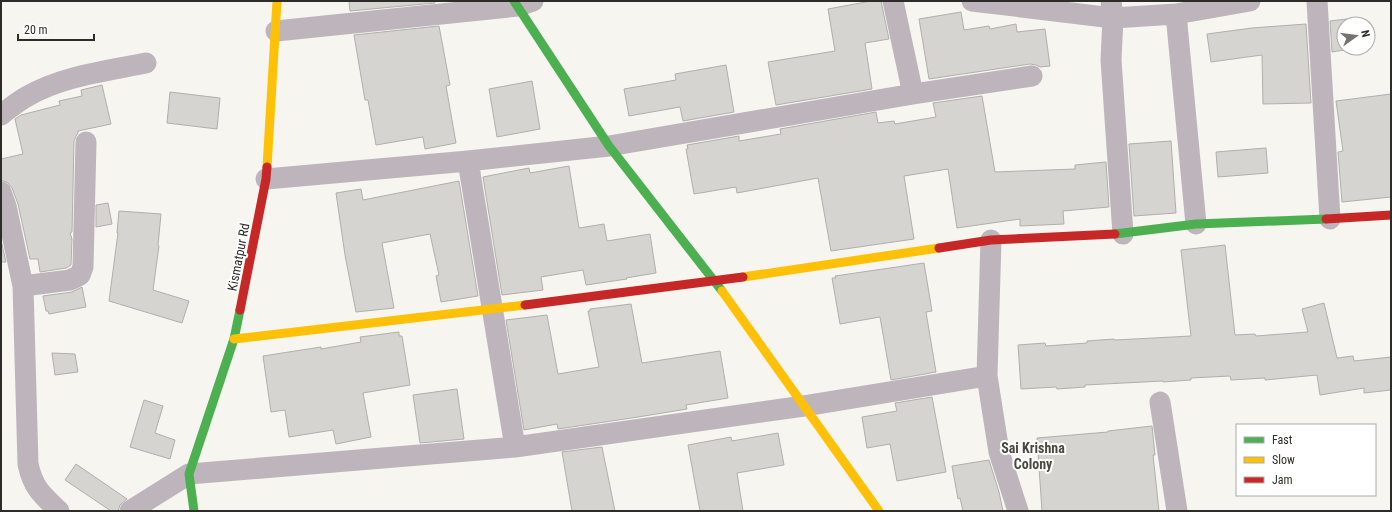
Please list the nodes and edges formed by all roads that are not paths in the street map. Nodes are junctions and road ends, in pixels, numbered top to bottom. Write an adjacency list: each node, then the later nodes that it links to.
1 (277, 1): 9 (street, Kismatpur Rd)
2 (893, 1): 12 (street)
3 (972, 1): 7 (street)
4 (1250, 1): 8 (street)
5 (1317, 1): 20 (street)
6 (521, 3): 9 (street); 15 (street)
7 (1112, 9): 8 (street); 22 (street)
8 (1176, 14): 21 (street)
9 (276, 31): 17 (street, Kismatpur Rd)
10 (146, 63): 13 (street)
11 (1032, 76): 12 (street)
12 (913, 94): 15 (street)
13 (1, 115)
14 (86, 142): 25 (street)
15 (609, 146): 16 (street); 24 (street)
16 (468, 161): 17 (street); 26 (street)
17 (266, 179): 27 (street, Kismatpur Rd)
18 (1, 192): 25 (street)
19 (1391, 215): 20 (street)
20 (1330, 219): 21 (street)
21 (1196, 224): 22 (street)
22 (1122, 234): 23 (street)
23 (992, 240): 24 (street); 28 (street)
24 (715, 281): 26 (street); 30 (street)
25 (23, 286): 33 (street)
26 (492, 309): 27 (street); 31 (street)
27 (234, 339): 32 (street, Kismatpur Rd)
28 (987, 376): 30 (street); 37 (street)
29 (1160, 402): 38 (street)
30 (804, 406): 31 (street); 36 (street)
31 (515, 447): 32 (street)
32 (189, 474): 34 (street); 35 (street, Kismatpur Rd)
33 (59, 511)
34 (130, 511)
35 (194, 511)
36 (879, 511)
37 (1018, 511)
38 (1178, 511)

